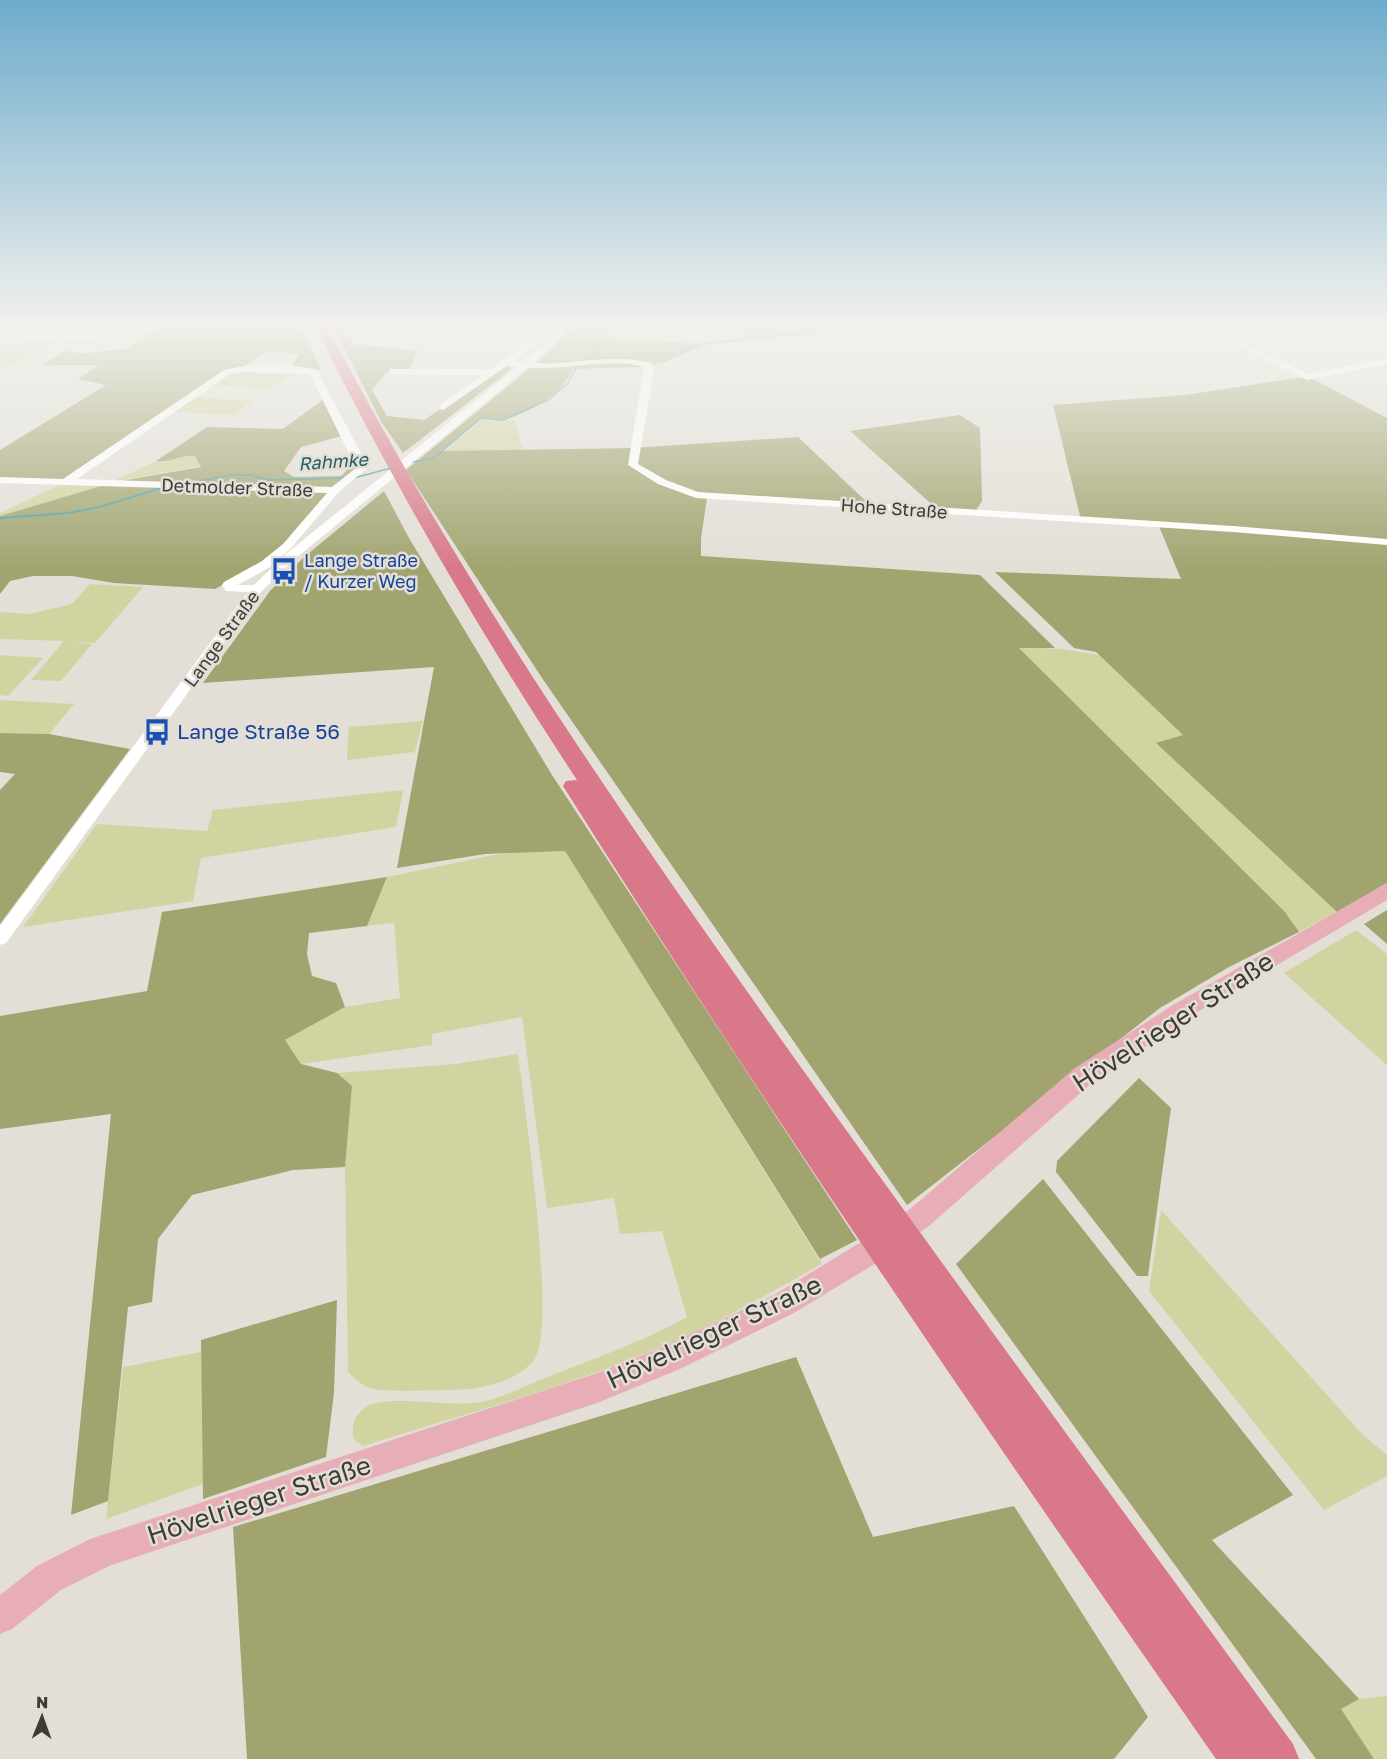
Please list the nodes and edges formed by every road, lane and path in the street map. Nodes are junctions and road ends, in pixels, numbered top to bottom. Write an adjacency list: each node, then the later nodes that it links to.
1 (177, 406): 9 (street)
2 (332, 406): 10 (street)
3 (355, 406): 7 (highway)
4 (359, 406): 7 (highway)
5 (474, 406): 12 (street, Lange Straße)
6 (642, 406): 11 (street, Hohe Straße)
7 (390, 470): 16 (highway); 17 (highway)
8 (0, 480): 9 (street, Detmolder Straße)
9 (64, 483): 10 (street, Detmolder Straße)
10 (335, 490): 12 (street, Detmolder Straße)
11 (1387, 542)
12 (258, 589): 14 (street, Lange Straße)
13 (1387, 890): 15 (main road, Hövelrieger Straße)
14 (0, 939)
15 (0, 1617)
16 (1241, 1759)
17 (1278, 1759)

